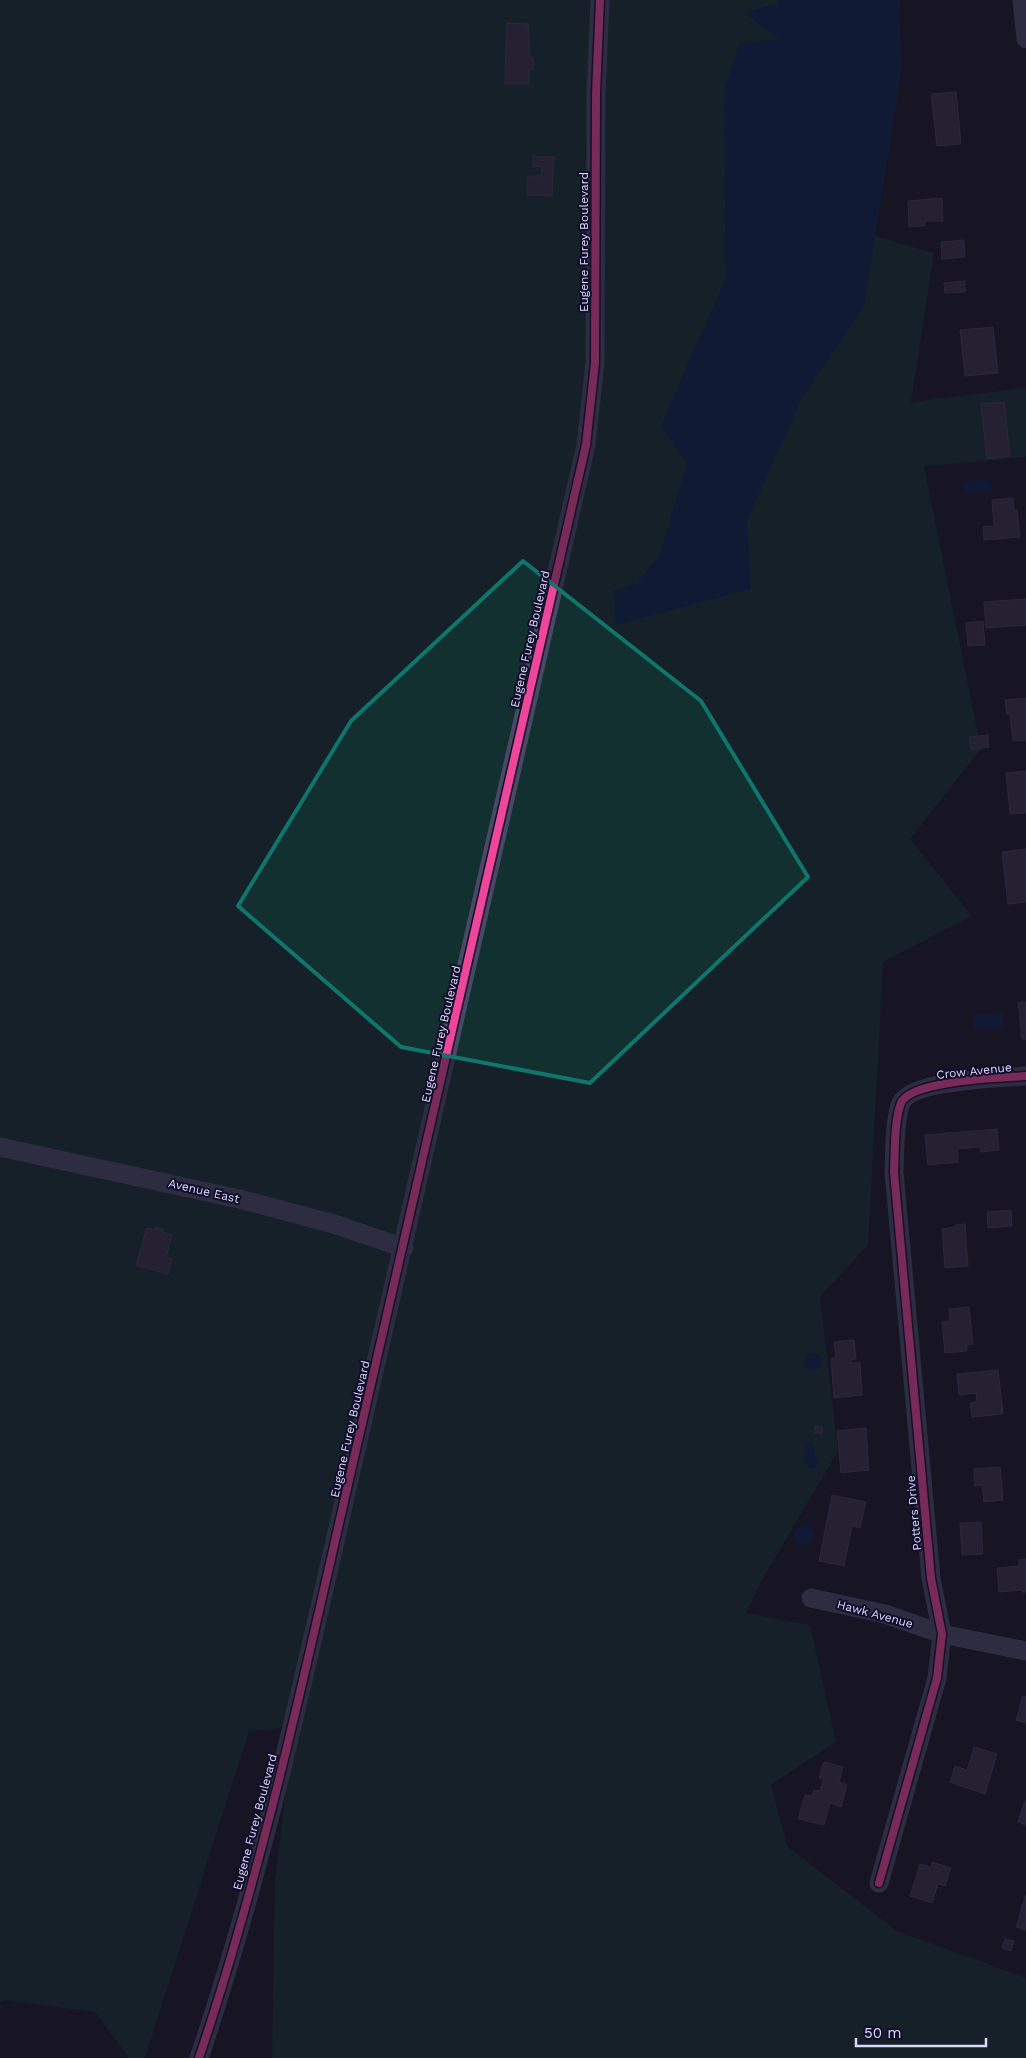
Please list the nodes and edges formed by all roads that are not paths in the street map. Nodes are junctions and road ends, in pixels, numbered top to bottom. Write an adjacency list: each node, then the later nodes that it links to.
1 (600, 0): 7 (street, Eugene Furey Boulevard)
2 (1022, 0): 3 (street)
3 (1026, 36)
4 (1026, 1076): 5 (street, Crow Avenue)
5 (896, 1133): 9 (street, Potters Drive)
6 (0, 1147): 7 (street, Avenue East)
7 (404, 1248): 12 (street, Eugene Furey Boulevard)
8 (811, 1598): 9 (street, Hawk Avenue)
9 (942, 1634): 10 (street, Hawk Avenue); 11 (street, Potters Drive)
10 (1026, 1651)
11 (879, 1883)
12 (199, 2058)

